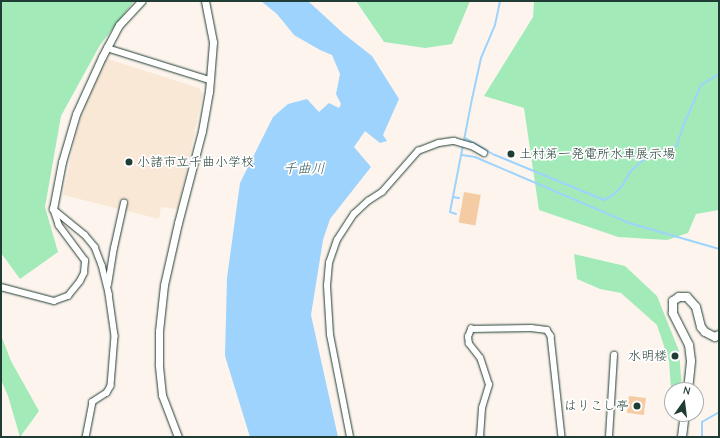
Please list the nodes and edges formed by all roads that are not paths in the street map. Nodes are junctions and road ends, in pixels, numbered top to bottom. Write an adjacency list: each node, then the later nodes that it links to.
1 (141, 1): 3 (street)
2 (206, 1): 4 (street)
3 (107, 48): 4 (street); 7 (street)
4 (210, 80): 15 (street)
5 (484, 153): 16 (street)
6 (124, 203): 9 (street)
7 (53, 209): 8 (street); 9 (street)
8 (1, 287)
9 (107, 287): 14 (street)
10 (719, 335): 12 (main road)
11 (614, 355): 19 (street)
12 (689, 382)
13 (684, 422): 20 (main road)
14 (86, 437)
15 (178, 437)
16 (350, 437)
17 (481, 437): 18 (street)
18 (562, 437)
19 (609, 437)
20 (682, 437)

